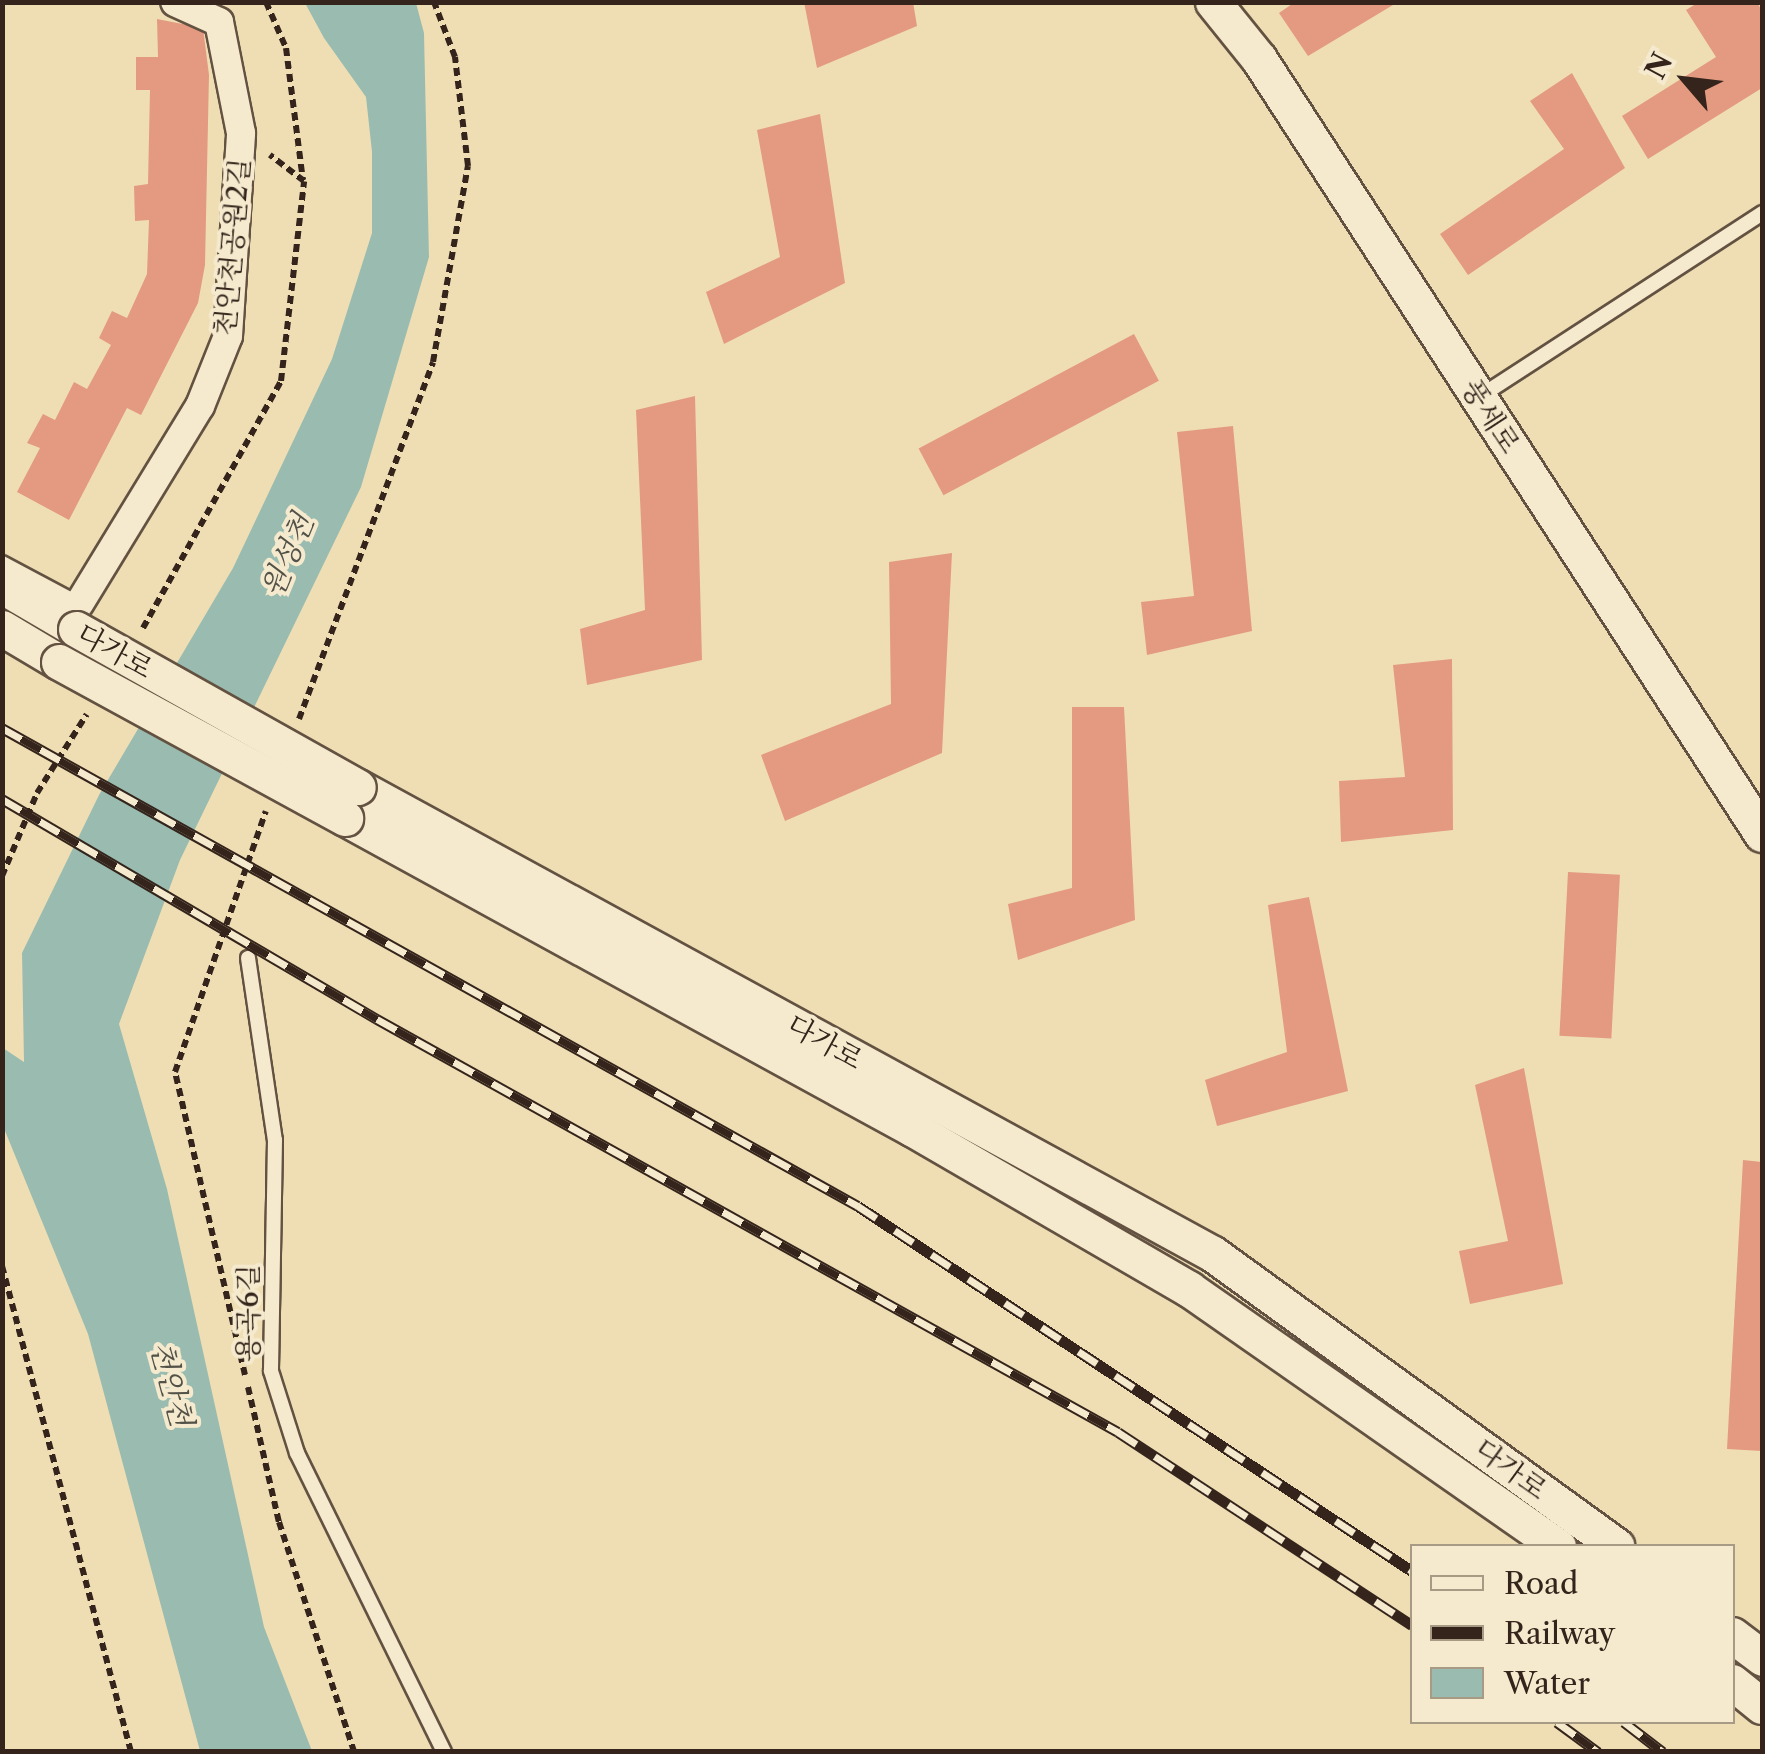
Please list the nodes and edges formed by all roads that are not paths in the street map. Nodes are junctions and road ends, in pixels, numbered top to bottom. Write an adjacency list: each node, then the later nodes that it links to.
1 (175, 2): 7 (street, 천안천공원2길)
2 (1213, 2): 4 (street, 풍세로)
3 (1762, 213): 4 (lane)
4 (1478, 397): 10 (street, 풍세로)
5 (2, 563): 7 (lane)
6 (2, 586): 7 (street, 다가로)
7 (78, 616): 9 (street, 다가로, bridge)
8 (2, 628): 9 (street, 다가로, bridge)
9 (352, 802): 12 (street, 다가로); 13 (street, 다가로)
10 (1762, 834)
11 (248, 958): 18 (lane, 용곡6길)
12 (1555, 1544)
13 (1613, 1544)
14 (1735, 1637): 15 (street)
15 (1762, 1658)
16 (1735, 1684): 17 (street)
17 (1762, 1706)
18 (444, 1752)

